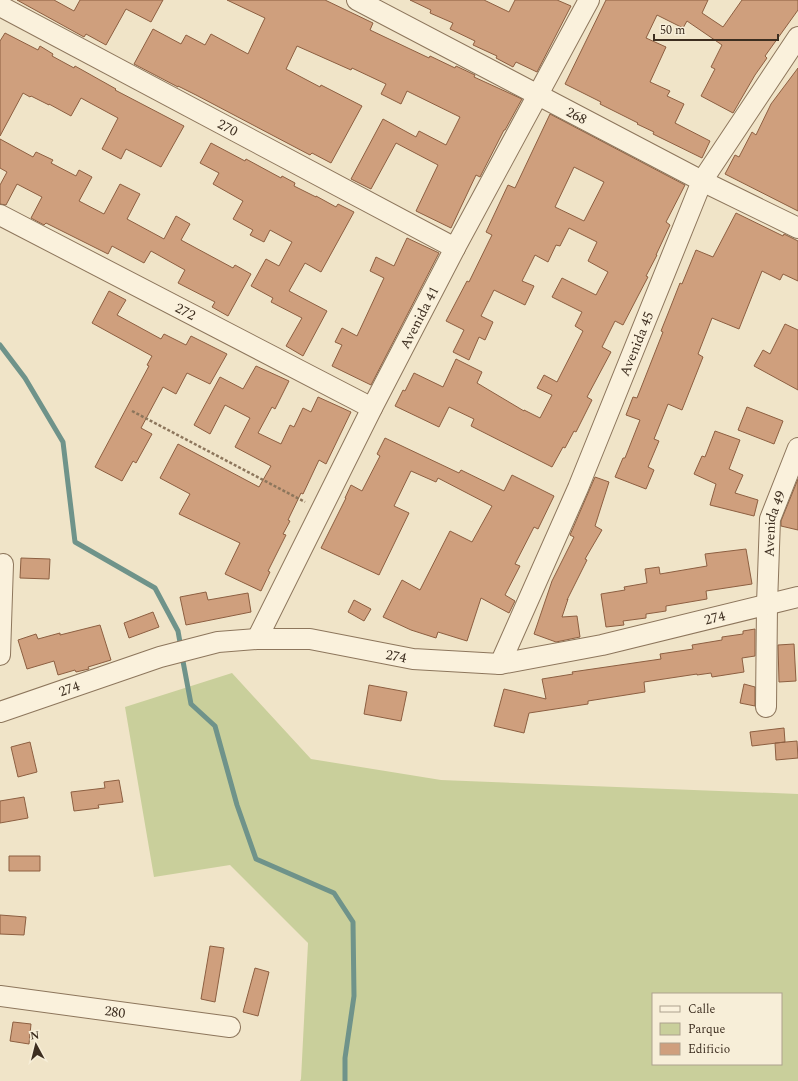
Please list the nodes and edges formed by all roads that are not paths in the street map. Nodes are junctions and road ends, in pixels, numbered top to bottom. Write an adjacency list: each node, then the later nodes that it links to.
1 (357, 0): 5 (street, 268)
2 (589, 0): 5 (street, Avenida 41)
3 (0, 6): 9 (street, 270)
4 (798, 37): 6 (street, Avenida 45)
5 (538, 95): 6 (street, 268); 9 (street, Avenida 41)
6 (702, 181): 8 (street, 268); 17 (street, Avenida 45)
7 (0, 215): 10 (street, 272)
8 (798, 228)
9 (455, 248): 10 (street, Avenida 41)
10 (372, 408): 15 (street, Avenida 41)
11 (798, 448): 14 (street, Avenida 49)
12 (3, 564): 16 (street)
13 (798, 597): 14 (street, 274)
14 (767, 604): 17 (street, 274); 18 (street, Avenida 49)
15 (257, 639): 17 (street, 274); 19 (street, 274)
16 (0, 655)
17 (500, 664)
18 (766, 707)
19 (0, 712)
20 (0, 996): 21 (street, 280)
21 (230, 1027)

